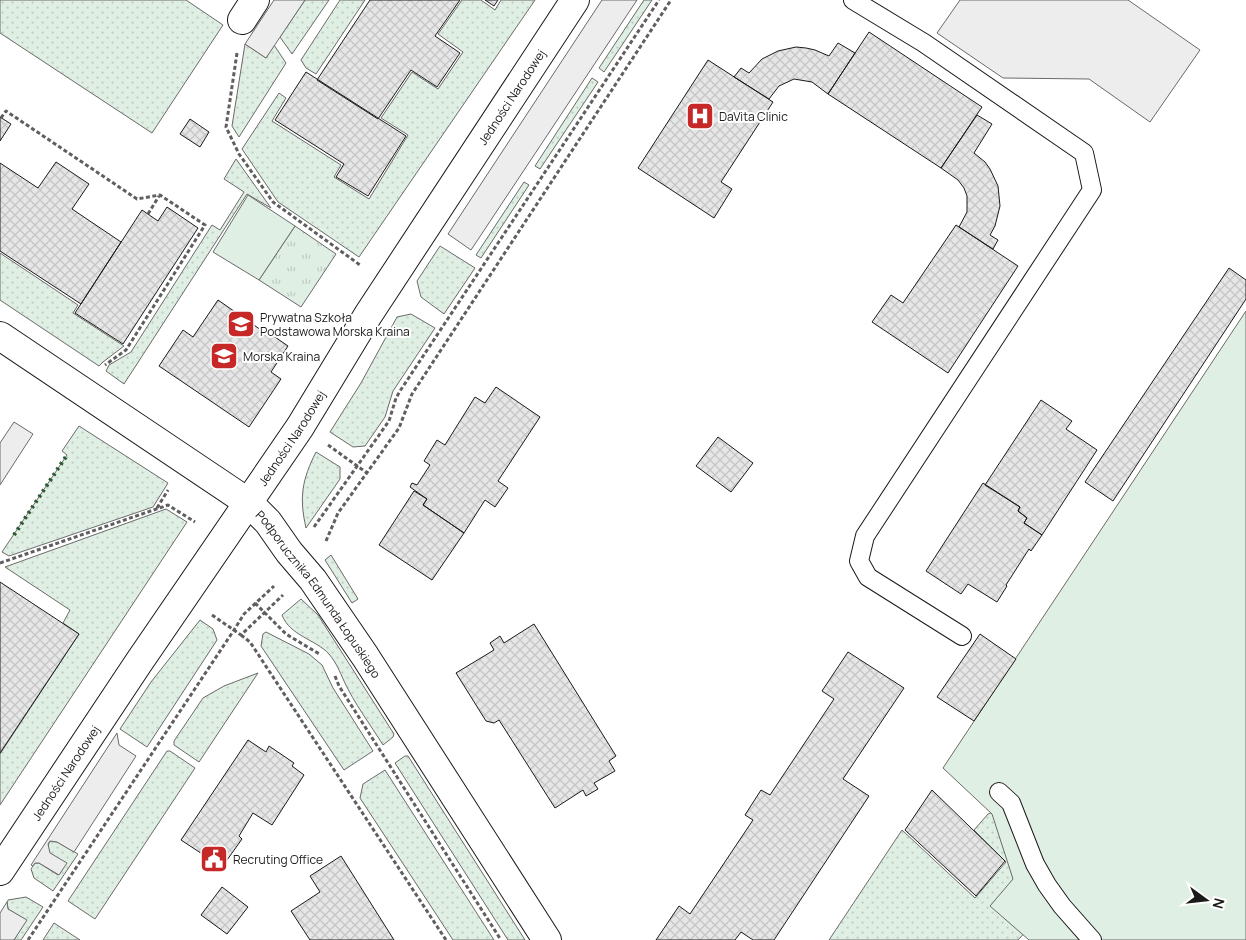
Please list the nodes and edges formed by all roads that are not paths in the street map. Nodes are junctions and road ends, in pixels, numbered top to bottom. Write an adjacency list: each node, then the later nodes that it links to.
1 (575, 0): 4 (street, Jedności Narodowej)
2 (852, 0): 5 (lane)
3 (0, 336): 4 (street, Podporucznika Edmunda Łopuskiego)
4 (249, 503): 7 (street, Jedności Narodowej); 8 (street, Podporucznika Edmunda Łopuskiego)
5 (962, 636)
6 (999, 792): 9 (lane)
7 (0, 871)
8 (547, 940)
9 (1092, 940)

